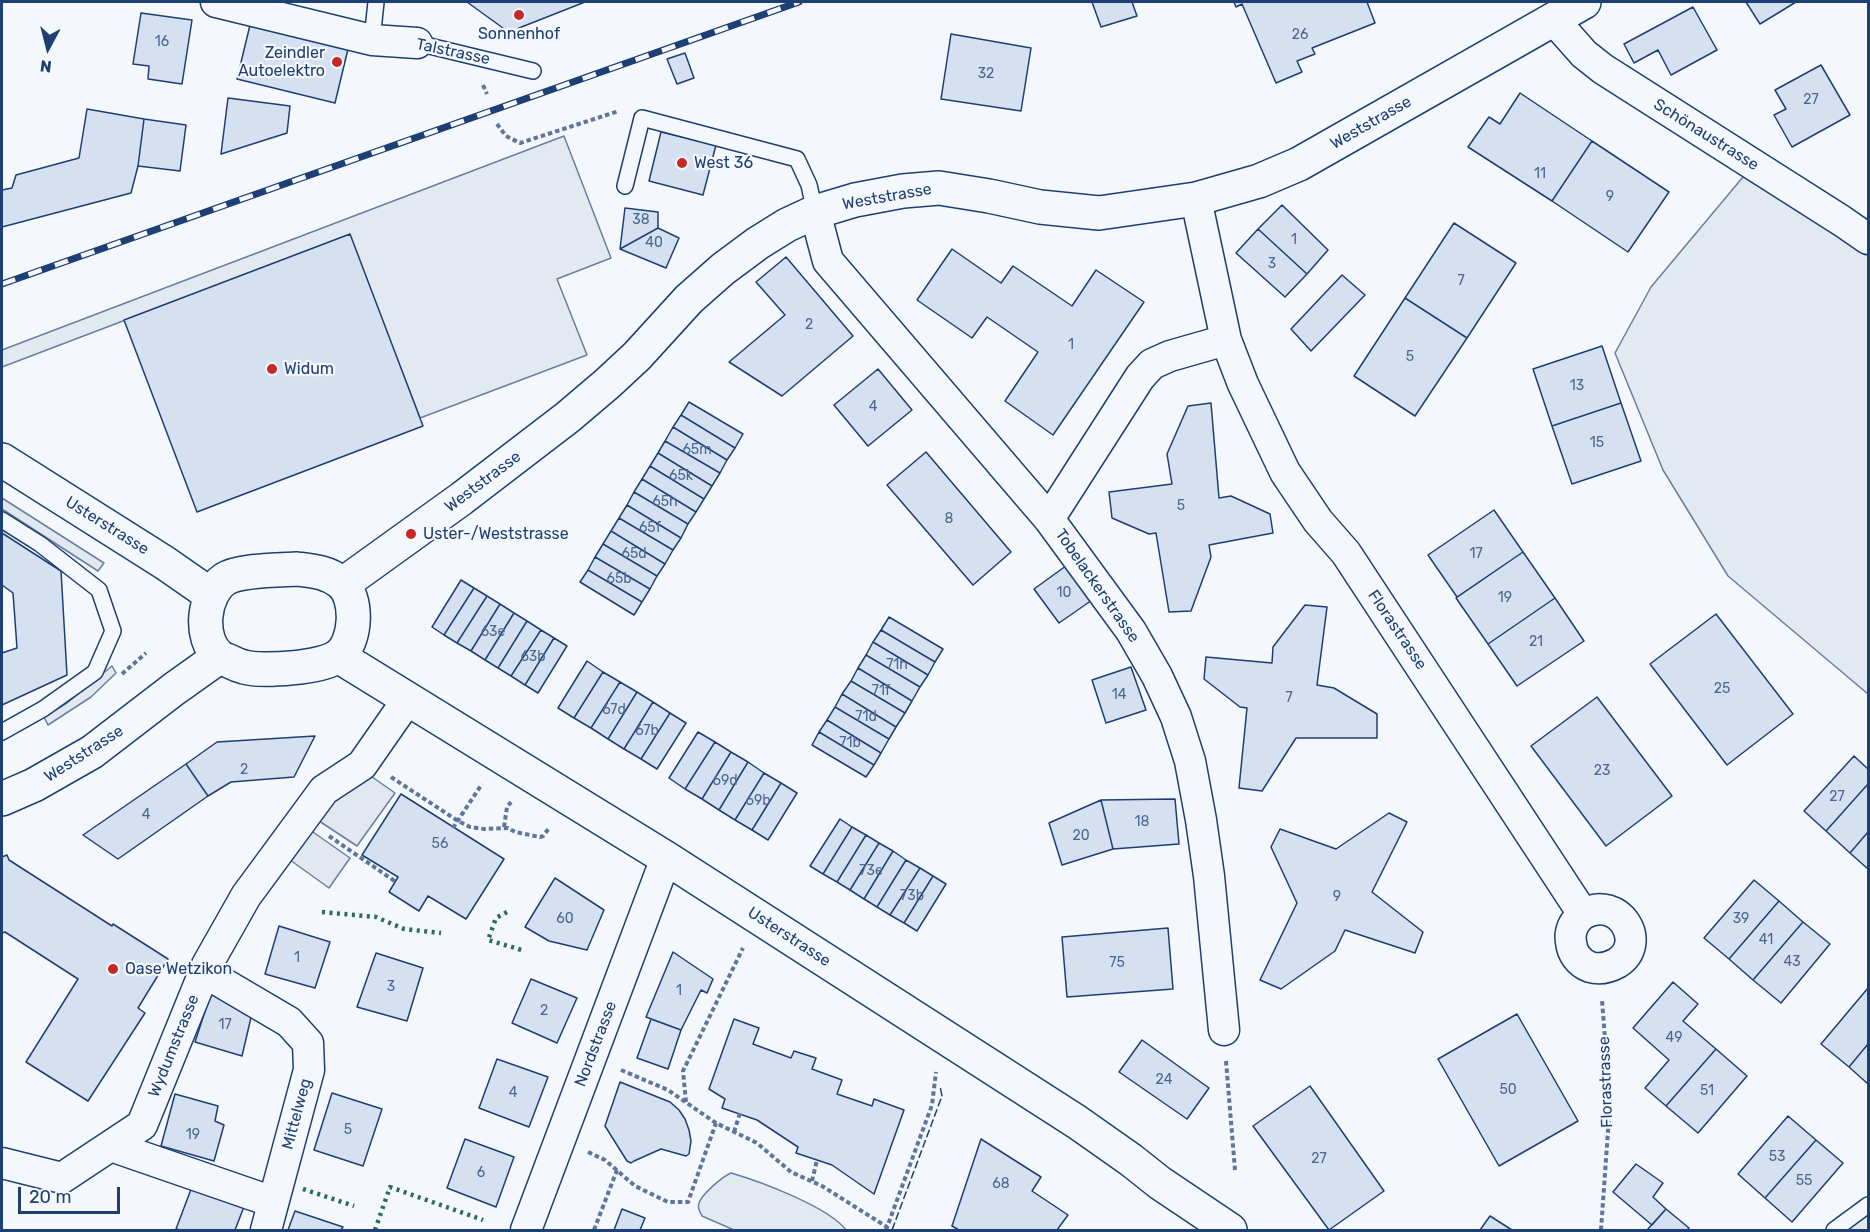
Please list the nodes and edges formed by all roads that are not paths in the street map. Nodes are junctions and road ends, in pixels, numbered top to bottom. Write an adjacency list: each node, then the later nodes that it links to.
1 (216, 2): 5 (street, Talstrasse)
2 (376, 2): 5 (lane)
3 (1584, 2): 4 (main road, Weststrasse)
4 (1553, 19): 9 (main road, Weststrasse); 11 (street, Schönaustrasse)
5 (372, 40): 6 (street, Talstrasse)
6 (417, 43): 7 (lane, Talstrasse)
7 (533, 71)
8 (625, 186): 10 (lane)
9 (1196, 199): 10 (main road, Weststrasse); 12 (street, Florastrasse)
10 (816, 212): 14 (street, Tobelackerstrasse); 16 (main road, Weststrasse)
11 (1869, 239)
12 (1226, 340): 14 (street); 24 (street, Florastrasse)
13 (2, 460): 17 (main road, Usterstrasse)
14 (1049, 519): 26 (street, Tobelackerstrasse)
15 (2, 520): 21 (lane)
16 (343, 584): 17 (main road); 18 (main road)
17 (211, 595): 19 (main road)
18 (338, 656): 19 (main road); 20 (main road, Usterstrasse)
19 (219, 657): 22 (main road, Weststrasse)
20 (408, 699): 23 (main road, Usterstrasse); 25 (street, Wydumstrasse)
21 (2, 732)
22 (2, 799)
23 (666, 858): 32 (street, Nordstrasse); 33 (main road, Usterstrasse)
24 (1583, 914): 24 (street)
25 (204, 972): 27 (street, Wydumstrasse); 29 (street, Mittelweg)
26 (1224, 1030)
27 (111, 1146): 28 (street, Wydumstrasse); 29 (street)
28 (2, 1163)
29 (273, 1202): 31 (street, Mittelweg)
30 (1869, 1205): 34 (lane)
31 (266, 1230)
32 (526, 1230)
33 (1230, 1230)
34 (1834, 1230)

